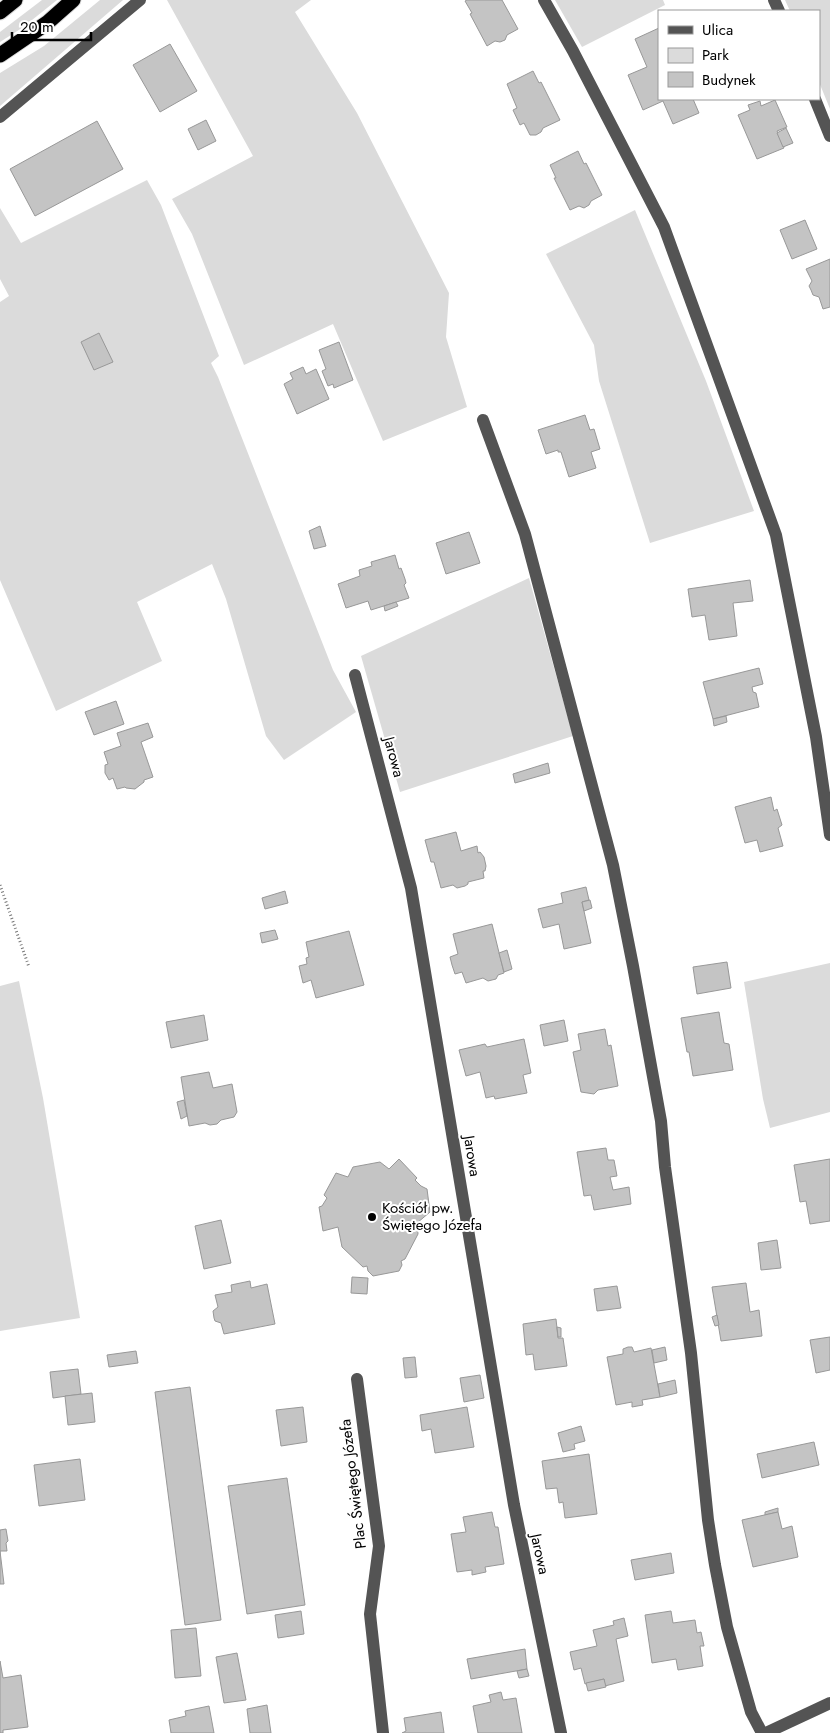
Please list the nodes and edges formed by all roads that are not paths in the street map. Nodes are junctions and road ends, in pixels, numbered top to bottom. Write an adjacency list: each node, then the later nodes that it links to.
1 (15, 0): 5 (highway)
2 (73, 0): 6 (highway)
3 (140, 0): 8 (street)
4 (544, 0): 12 (street)
5 (0, 12)
6 (0, 55)
7 (815, 100): 9 (street)
8 (0, 117)
9 (830, 136)
10 (483, 420): 17 (street)
11 (355, 675): 16 (street, Jarowa)
12 (830, 835)
13 (357, 1379): 15 (street, Plac Świętego Józefa)
14 (830, 1703): 17 (street)
15 (383, 1733)
16 (561, 1733)
17 (764, 1733)

